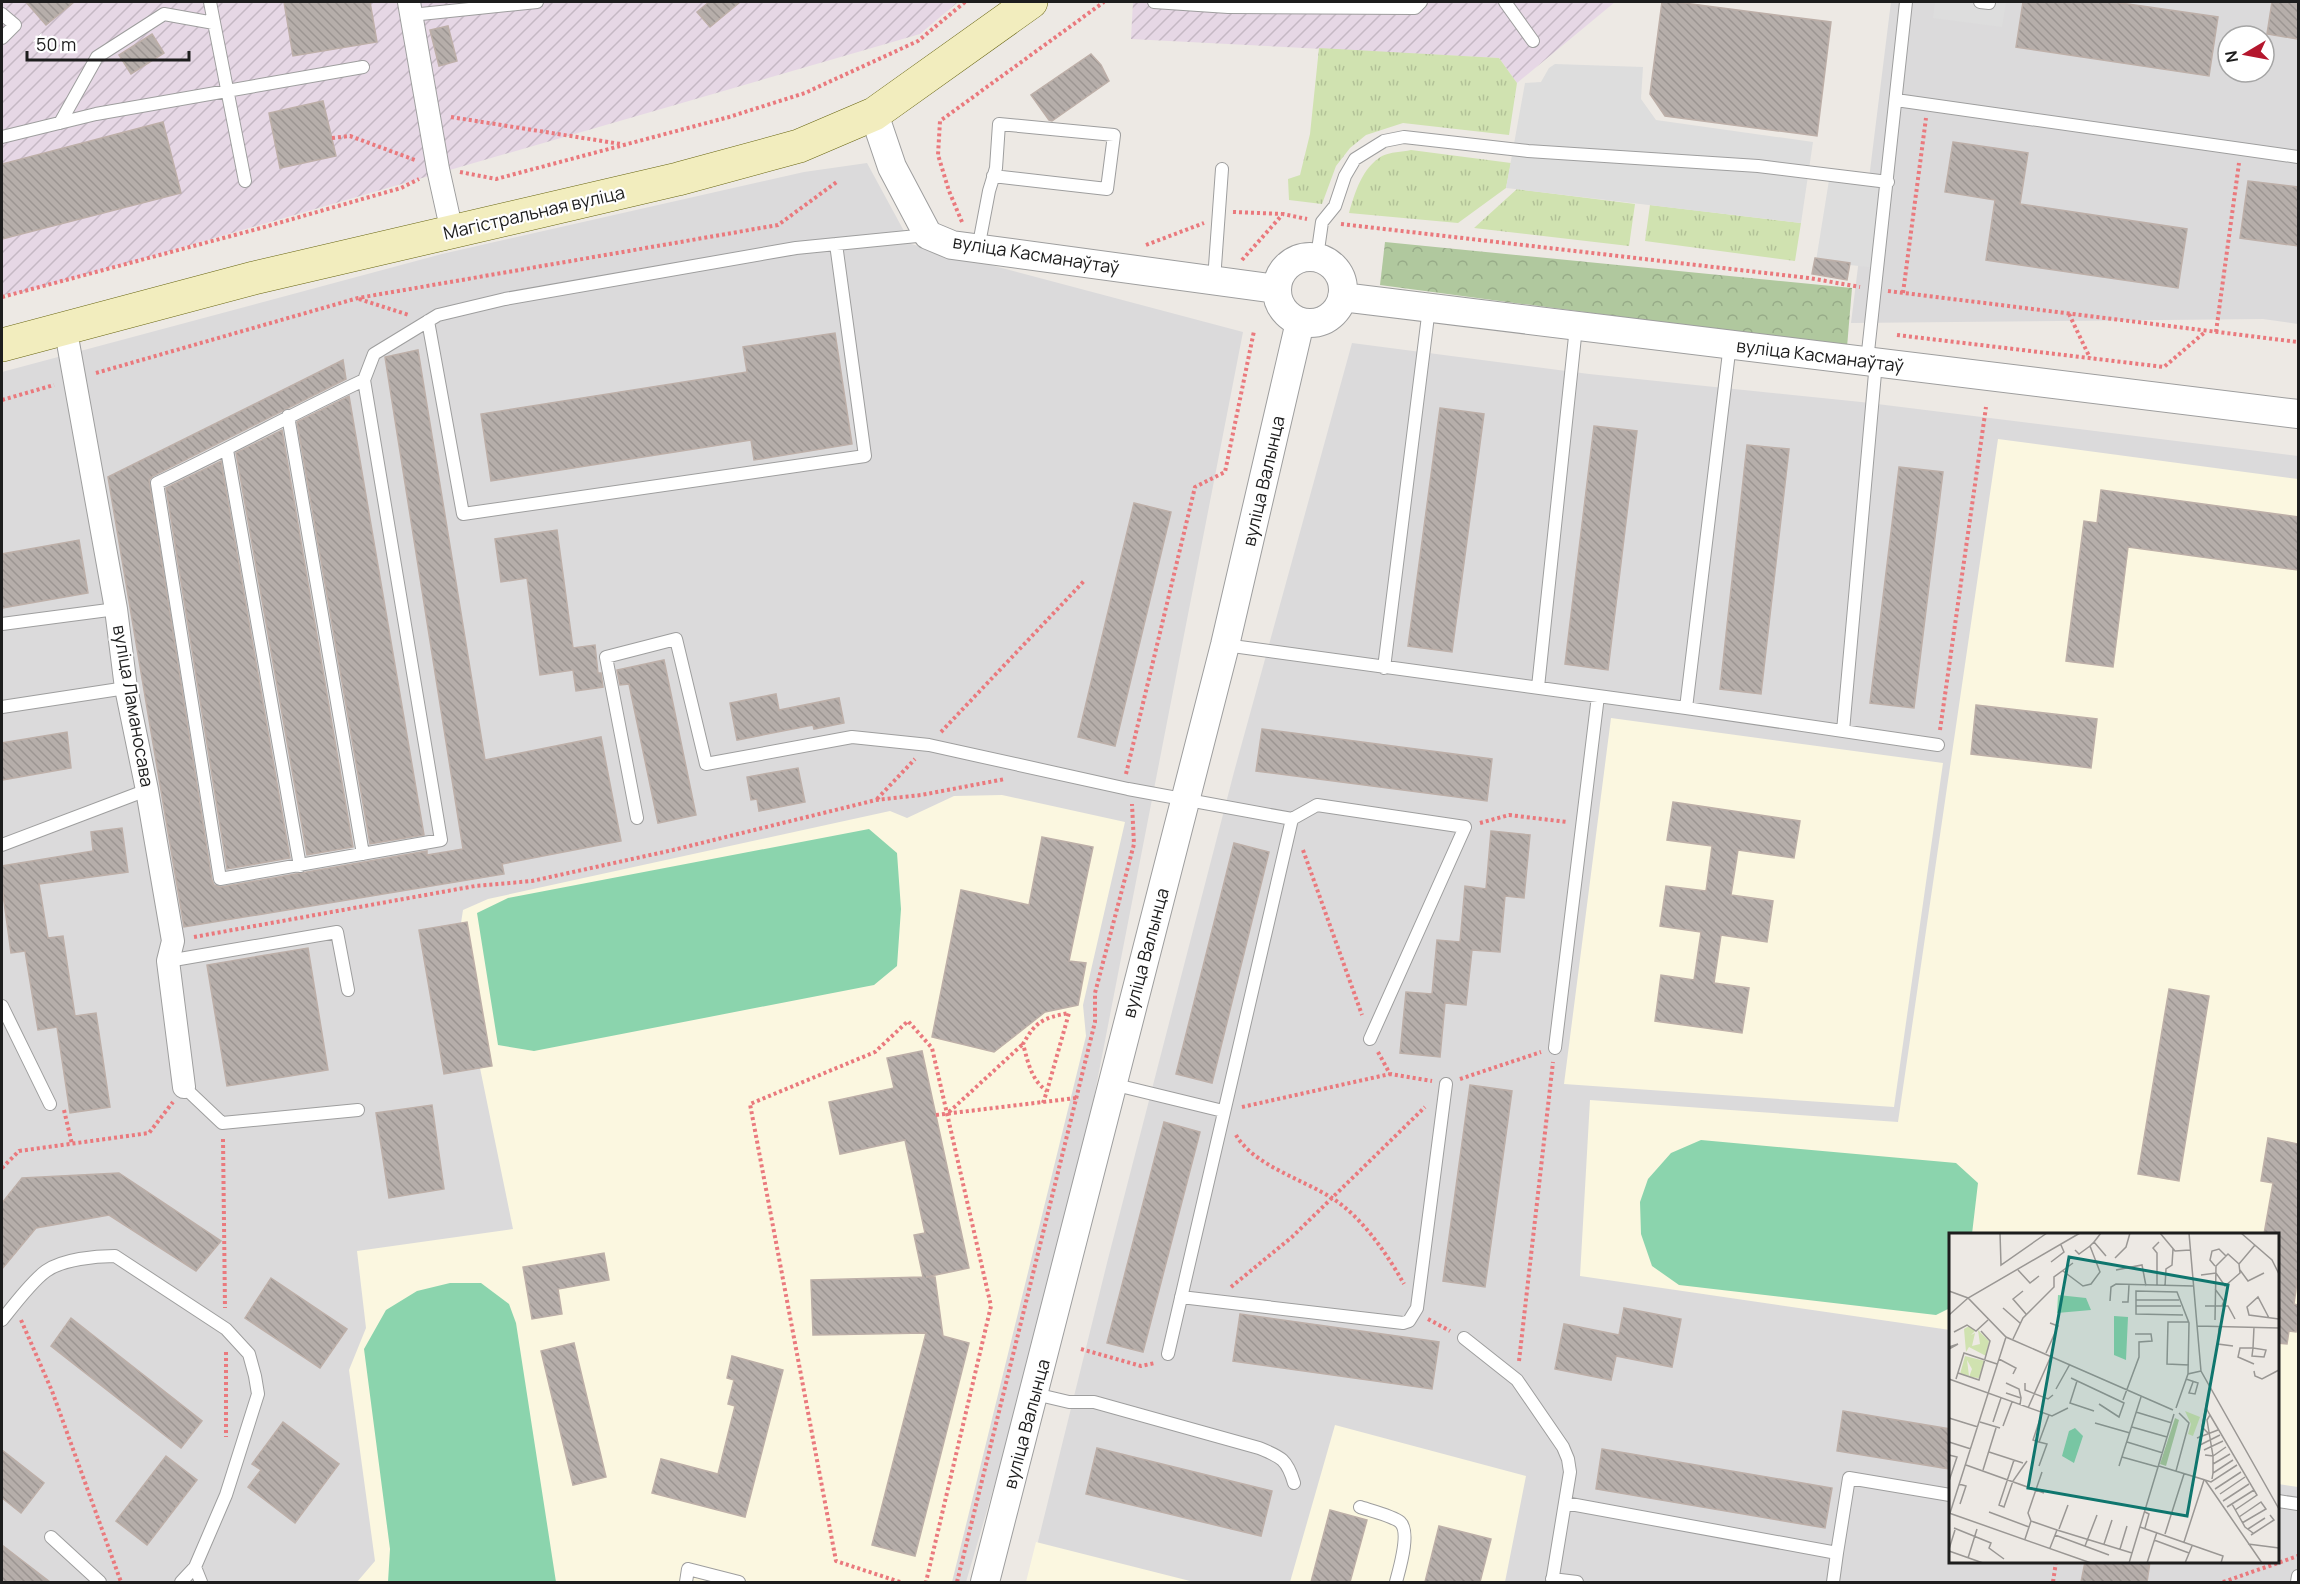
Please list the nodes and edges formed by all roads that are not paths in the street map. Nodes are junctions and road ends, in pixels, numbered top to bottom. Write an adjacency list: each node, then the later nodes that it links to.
1 (210, 2): 11 (lane)
2 (537, 2): 9 (lane)
3 (1032, 2): 17 (main road, Магістральная вуліца)
4 (1421, 2): 8 (lane)
5 (1505, 2): 13 (lane)
6 (1906, 2): 16 (lane)
7 (1154, 3): 8 (lane)
8 (1229, 4)
9 (410, 8): 25 (street)
10 (2, 14): 12 (lane)
11 (214, 23): 15 (lane); 18 (lane)
12 (2, 38)
13 (1533, 41)
14 (363, 67): 15 (lane)
15 (226, 91): 18 (lane); 23 (lane)
16 (1896, 100): 20 (lane); 24 (lane)
17 (874, 114): 25 (main road, Магістральная вуліца); 26 (street, вуліца Касманаўтаў)
18 (60, 123): 19 (lane)
19 (2, 137)
20 (2298, 156)
21 (1222, 169): 30 (lane)
22 (993, 176): 22 (lane); 27 (lane)
23 (246, 181)
24 (1888, 182): 29 (lane); 40 (lane)
25 (452, 232): 36 (main road, Магістральная вуліца)
26 (928, 235): 27 (street, вуліца Касманаўтаў); 28 (lane)
27 (979, 242): 30 (street, вуліца Касманаўтаў)
28 (836, 244): 34 (lane); 34 (lane)
29 (1317, 257): 31 (street); 32 (street)
30 (1214, 281): 31 (street, вуліца Касманаўтаў)
31 (1277, 289): 35 (street)
32 (1342, 297): 33 (street, вуліца Касманаўтаў); 35 (street)
33 (1430, 308): 37 (street, вуліца Касманаўтаў); 48 (lane)
34 (428, 321): 41 (lane)
35 (1300, 322): 47 (street, вуліца Валынца)
36 (65, 326): 39 (main road, Магістральная вуліца); 45 (street, вуліца Ламаносава)
37 (1576, 327): 38 (street, вуліца Касманаўтаў); 49 (lane)
38 (1730, 344): 40 (street, вуліца Касманаўтаў); 53 (lane)
39 (2, 345)
40 (1872, 362): 42 (street, вуліца Касманаўтаў); 54 (lane)
41 (364, 380): 43 (lane); 61 (lane)
42 (2298, 414)
43 (288, 416): 44 (lane); 61 (lane)
44 (227, 450): 62 (lane); 62 (lane)
45 (116, 609): 46 (lane); 50 (street, вуліца Ламаносава)
46 (2, 624)
47 (1225, 645): 48 (lane); 57 (street, вуліца Валынца)
48 (1384, 669): 49 (lane)
49 (1538, 687): 51 (lane)
50 (126, 688): 52 (lane); 56 (street, вуліца Ламаносава)
51 (1598, 696): 53 (lane); 67 (lane)
52 (2, 707)
53 (1686, 708): 54 (lane)
54 (1843, 731): 55 (lane)
55 (1938, 744)
56 (147, 790): 60 (lane); 63 (street, вуліца Ламаносава)
57 (1186, 800): 58 (lane); 59 (lane); 68 (street, вуліца Валынца)
58 (638, 818)
59 (1292, 819): 66 (lane); 73 (lane)
60 (2, 844)
61 (363, 854): 62 (lane)
62 (300, 866)
63 (170, 951): 64 (lane); 70 (street, вуліца Ламаносава)
64 (348, 990)
65 (2, 1006): 71 (lane)
66 (1370, 1039)
67 (1555, 1048)
68 (1112, 1084): 73 (lane); 78 (street, вуліца Валынца)
69 (1445, 1086): 74 (lane)
70 (184, 1087): 72 (lane)
71 (50, 1104)
72 (358, 1110)
73 (1223, 1111): 74 (lane)
74 (1181, 1297): 77 (lane)
75 (2, 1320): 87 (lane)
76 (1464, 1338): 82 (lane)
77 (1168, 1354)
78 (1035, 1394): 79 (lane); 95 (street, вуліца Валынца)
79 (1294, 1483)
80 (1949, 1495): 86 (lane)
81 (2279, 1501): 83 (lane)
82 (1565, 1503): 86 (lane); 89 (lane)
83 (2298, 1504)
84 (1360, 1507): 96 (lane)
85 (51, 1537): 90 (lane)
86 (1837, 1553): 98 (lane)
87 (195, 1567): 91 (lane); 92 (lane)
88 (2298, 1576): 99 (lane)
89 (1552, 1581): 97 (lane)
90 (100, 1582)
91 (181, 1582)
92 (201, 1582)
93 (686, 1582): 94 (lane)
94 (739, 1582)
95 (986, 1582)
96 (1396, 1582)
97 (1577, 1582)
98 (1833, 1582)
99 (2297, 1582)

